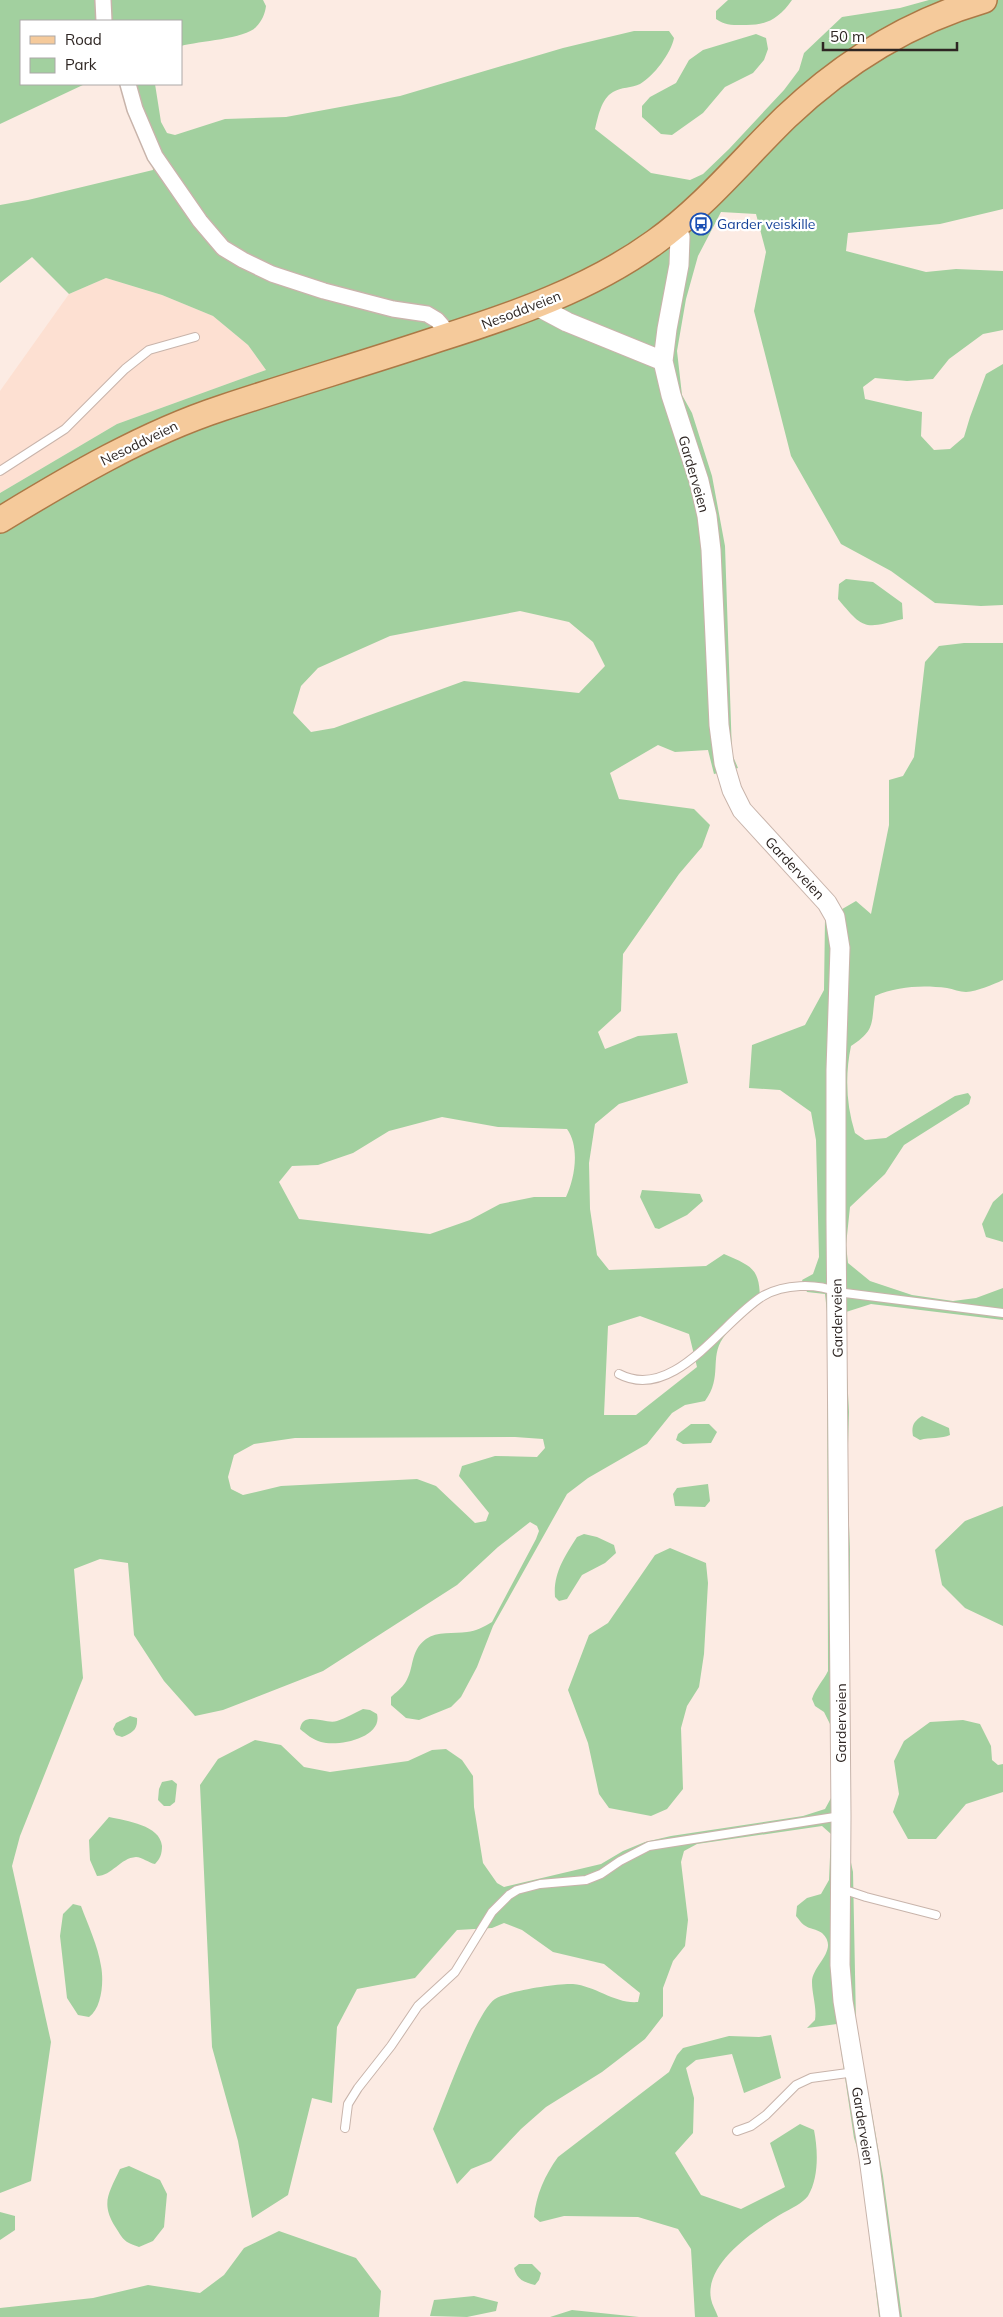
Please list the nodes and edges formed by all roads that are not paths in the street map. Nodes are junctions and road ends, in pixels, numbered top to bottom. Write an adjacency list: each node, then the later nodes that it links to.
1 (103, 0): 3 (street)
2 (984, 0): 5 (main road, Nesoddveien)
3 (104, 20)
4 (128, 85): 7 (street)
5 (676, 225): 6 (main road, Nesoddveien); 9 (street, Garderveien)
6 (537, 306): 7 (main road, Nesoddveien); 9 (street)
7 (450, 335): 11 (main road, Nesoddveien)
8 (196, 337): 10 (lane)
9 (663, 361): 12 (street, Garderveien)
10 (0, 471)
11 (0, 520)
12 (837, 1292): 13 (lane); 14 (lane); 15 (street, Garderveien)
13 (1003, 1314)
14 (619, 1374)
15 (841, 1816): 16 (street, Garderveien); 19 (lane)
16 (840, 1888): 17 (lane); 18 (street, Garderveien)
17 (936, 1915)
18 (855, 2072): 20 (lane); 21 (street, Garderveien)
19 (345, 2128)
20 (738, 2131)
21 (890, 2317)

